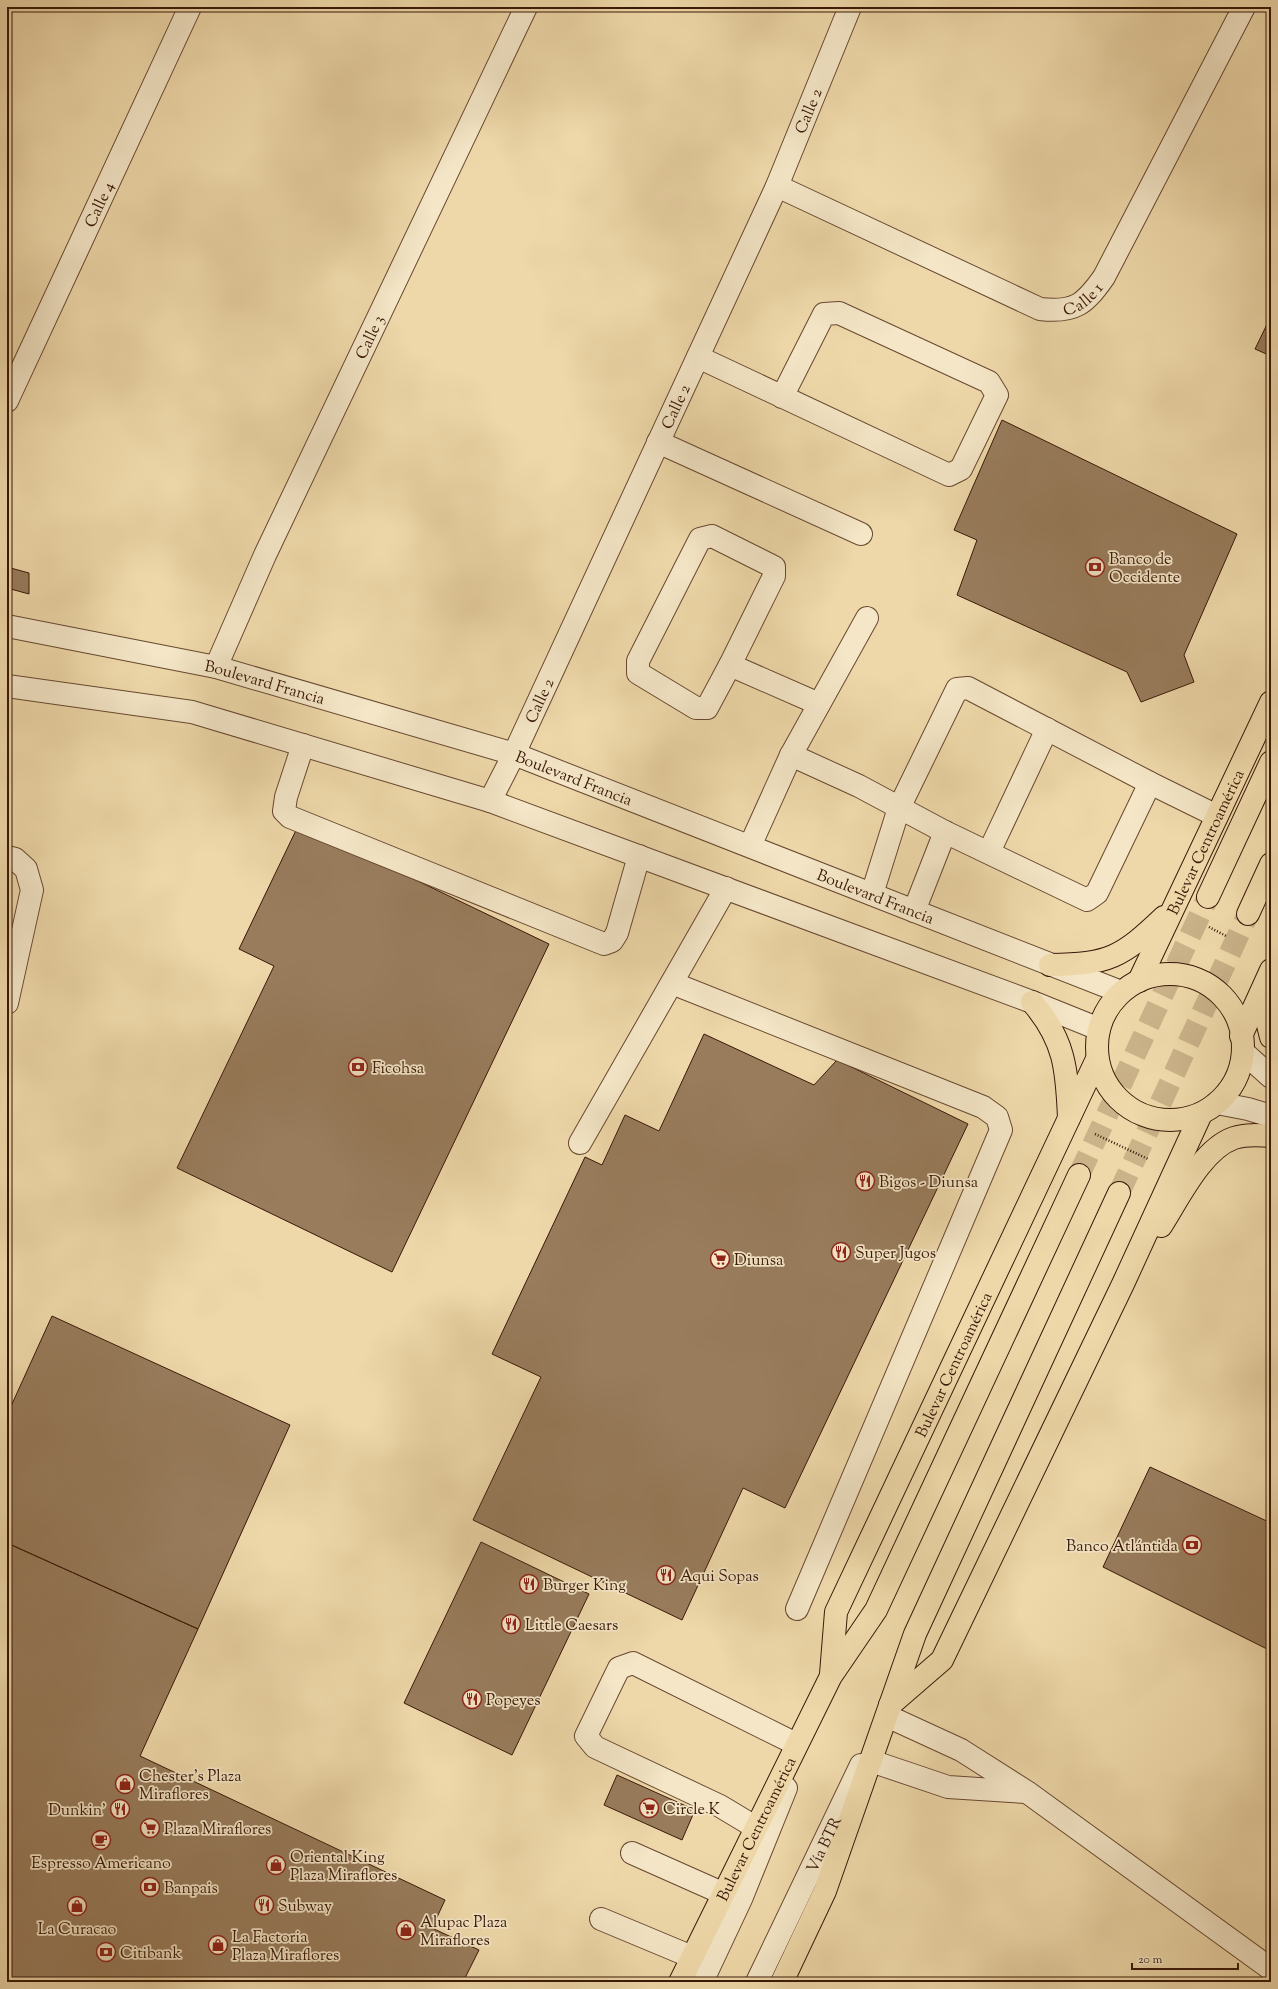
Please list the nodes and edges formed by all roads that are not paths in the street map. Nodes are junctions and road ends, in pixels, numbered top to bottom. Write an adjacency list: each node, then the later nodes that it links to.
1 (190, 7): 8 (street, Calle 4)
2 (526, 7): 14 (street, Calle 3)
3 (850, 7): 5 (street, Calle 2)
4 (1244, 7): 5 (street, Calle 1)
5 (778, 186): 6 (street, Calle 2)
6 (698, 357): 7 (street); 9 (street, Calle 2)
7 (782, 397): 7 (street)
8 (7, 401)
9 (658, 442): 10 (street); 20 (street, Calle 2)
10 (861, 534)
11 (867, 618): 17 (street)
12 (7, 626): 14 (street, Boulevard Francia)
13 (730, 665): 13 (street); 17 (street)
14 (216, 667): 20 (street, Boulevard Francia)
15 (7, 686): 19 (street)
16 (1271, 702): 26 (main road, Bulevar Centroamérica)
17 (819, 704): 21 (street)
18 (1047, 729): 23 (street); 25 (street); 29 (street)
19 (303, 745): 24 (street); 30 (street)
20 (514, 754): 24 (street, Calle 2); 28 (street, Boulevard Francia)
21 (791, 755): 25 (street); 28 (street)
22 (1271, 762): 35 (main road, Bulevar Centroamérica)
23 (1150, 783): 26 (street); 29 (street)
24 (490, 801): 30 (street)
25 (899, 808): 27 (street); 34 (street)
26 (1217, 816): 36 (main road, Bulevar Centroamérica)
27 (945, 832): 29 (street); 37 (street)
28 (750, 846): 34 (street, Boulevard Francia)
29 (989, 852)
30 (639, 856): 33 (street)
31 (7, 857): 45 (street)
32 (1271, 864): 38 (main road)
33 (726, 888): 41 (street); 44 (street)
34 (872, 894): 37 (street, Boulevard Francia)
35 (1208, 897)
36 (1173, 908): 39 (main road); 42 (main road, Bulevar Centroamérica)
37 (914, 911): 39 (street, Boulevard Francia)
38 (1248, 914)
39 (1050, 965): 42 (street, Boulevard Francia)
40 (1271, 970): 48 (main road)
41 (672, 984): 55 (street); 59 (street)
42 (1130, 987): 46 (main road, Bulevar Centroamérica); 48 (main road)
43 (1271, 989): 47 (main road)
44 (1032, 1002): 46 (street); 53 (main road)
45 (7, 1003)
46 (1099, 1029): 49 (main road)
47 (1271, 1037)
48 (1242, 1044): 50 (street); 51 (main road)
49 (1097, 1059): 51 (main road); 53 (main road, Bulevar Centroamérica)
50 (1271, 1077)
51 (1209, 1108): 52 (street); 58 (main road)
52 (1271, 1116)
53 (1069, 1122): 60 (main road, Bulevar Centroamérica)
54 (1271, 1136): 58 (main road)
55 (580, 1143)
56 (1079, 1174): 60 (main road, Bulevar Centroamérica)
57 (1119, 1193): 61 (main road)
58 (1124, 1284): 61 (main road)
59 (797, 1609)
60 (831, 1676): 62 (main road, Bulevar Centroamérica); 72 (street)
61 (888, 1711): 63 (main road); 64 (street); 73 (street, Vía BTR)
62 (796, 1744): 65 (main road, Bulevar Centroamérica); 65 (street)
63 (871, 1761): 64 (street); 74 (main road)
64 (1027, 1792): 70 (street)
65 (755, 1827): 67 (main road, Bulevar Centroamérica)
66 (632, 1853): 67 (street)
67 (722, 1893): 69 (main road, Bulevar Centroamérica)
68 (601, 1919): 69 (street)
69 (692, 1957): 71 (main road, Bulevar Centroamérica)
70 (1271, 1969)
71 (680, 1982)
72 (702, 1982)
73 (757, 1982)
74 (782, 1982)

